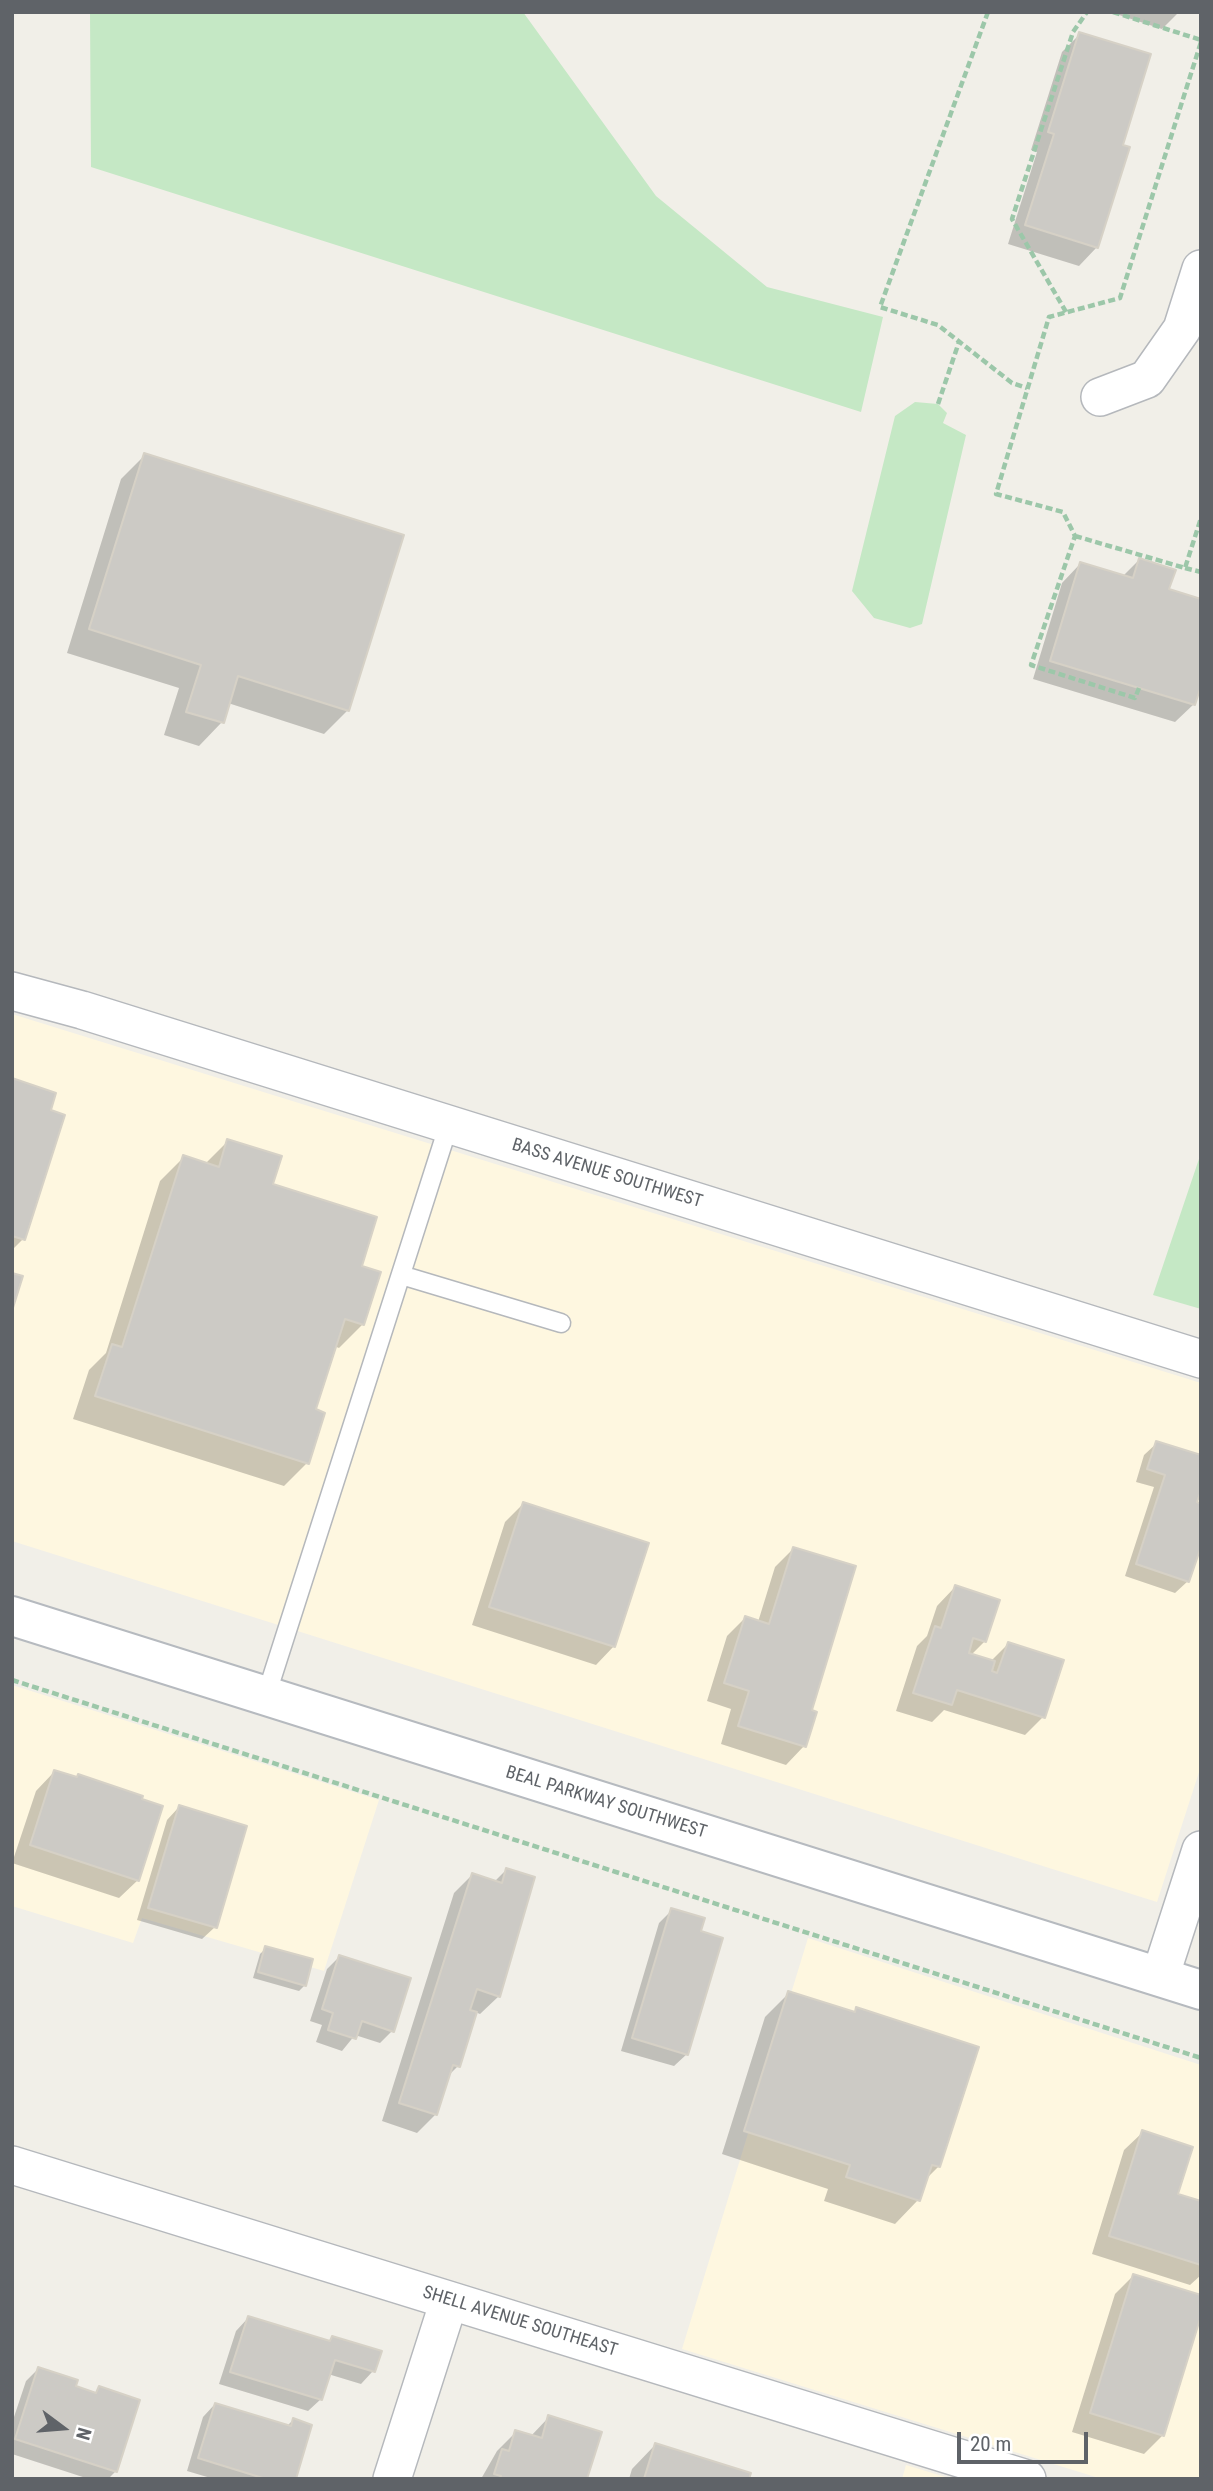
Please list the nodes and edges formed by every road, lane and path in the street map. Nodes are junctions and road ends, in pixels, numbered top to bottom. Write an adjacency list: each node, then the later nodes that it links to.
1 (988, 12): 7 (path)
2 (1087, 12): 6 (path)
3 (1114, 12): 4 (path)
4 (1201, 40)
5 (1201, 269): 9 (street)
6 (1067, 312)
7 (959, 342): 8 (path); 10 (path)
8 (1027, 388)
9 (1100, 397)
10 (938, 404)
11 (1201, 518): 13 (path)
12 (1075, 536): 13 (path)
13 (1185, 568): 14 (path)
14 (1201, 572)
15 (12, 991): 16 (street, BASS AVENUE SOUTHWEST)
16 (449, 1124): 17 (lane); 19 (street, BASS AVENUE SOUTHWEST)
17 (401, 1275): 18 (lane); 22 (lane)
18 (561, 1323)
19 (1201, 1359)
20 (12, 1616): 22 (main road, BEAL PARKWAY SOUTHWEST)
21 (12, 1680): 26 (path)
22 (266, 1696): 24 (main road, BEAL PARKWAY SOUTHWEST)
23 (1201, 1850): 24 (street)
24 (1160, 1977): 25 (main road, BEAL PARKWAY SOUTHWEST)
25 (1201, 1990)
26 (1201, 2058)
27 (12, 2165): 28 (street, SHELL AVENUE SOUTHEAST)
28 (449, 2301): 29 (street); 30 (street, SHELL AVENUE SOUTHEAST)
29 (392, 2479)
30 (1027, 2479)

